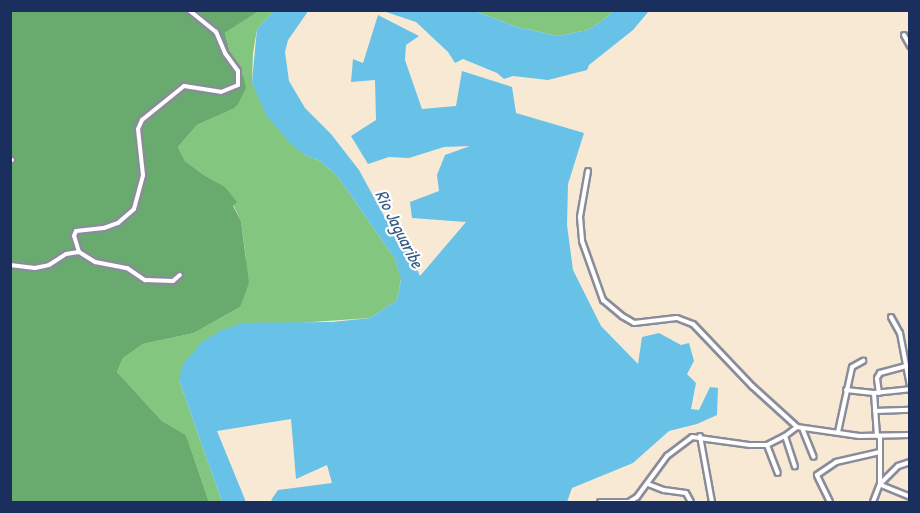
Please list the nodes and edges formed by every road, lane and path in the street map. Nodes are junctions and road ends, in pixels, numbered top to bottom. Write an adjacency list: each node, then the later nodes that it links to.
1 (189, 10): 5 (street)
2 (904, 35): 3 (street)
3 (909, 46)
4 (588, 171): 16 (street)
5 (79, 252): 6 (street); 7 (street)
6 (10, 265)
7 (180, 275)
8 (891, 316): 10 (street)
9 (863, 362): 12 (street)
10 (907, 366): 11 (street); 13 (street)
11 (909, 387): 13 (street)
12 (846, 390): 13 (street); 18 (street)
13 (876, 393): 15 (street)
14 (909, 410): 15 (street)
15 (875, 411): 22 (street)
16 (797, 426): 17 (street); 21 (street)
17 (802, 428): 18 (street); 25 (street)
18 (838, 432): 22 (street)
19 (909, 435): 22 (street)
20 (700, 436): 23 (street); 29 (street); 36 (street)
21 (785, 436): 23 (street); 27 (street)
22 (879, 436): 24 (street)
23 (767, 445): 28 (street)
24 (880, 452): 30 (street); 37 (street)
25 (814, 457)
26 (909, 462): 30 (street)
27 (795, 466)
28 (778, 473)
29 (648, 484): 34 (street); 35 (street)
30 (880, 484): 31 (street); 38 (street)
31 (909, 497)
32 (600, 502): 33 (street)
33 (620, 502): 34 (street)
34 (628, 502)
35 (691, 502)
36 (712, 502)
37 (830, 502)
38 (873, 502)

